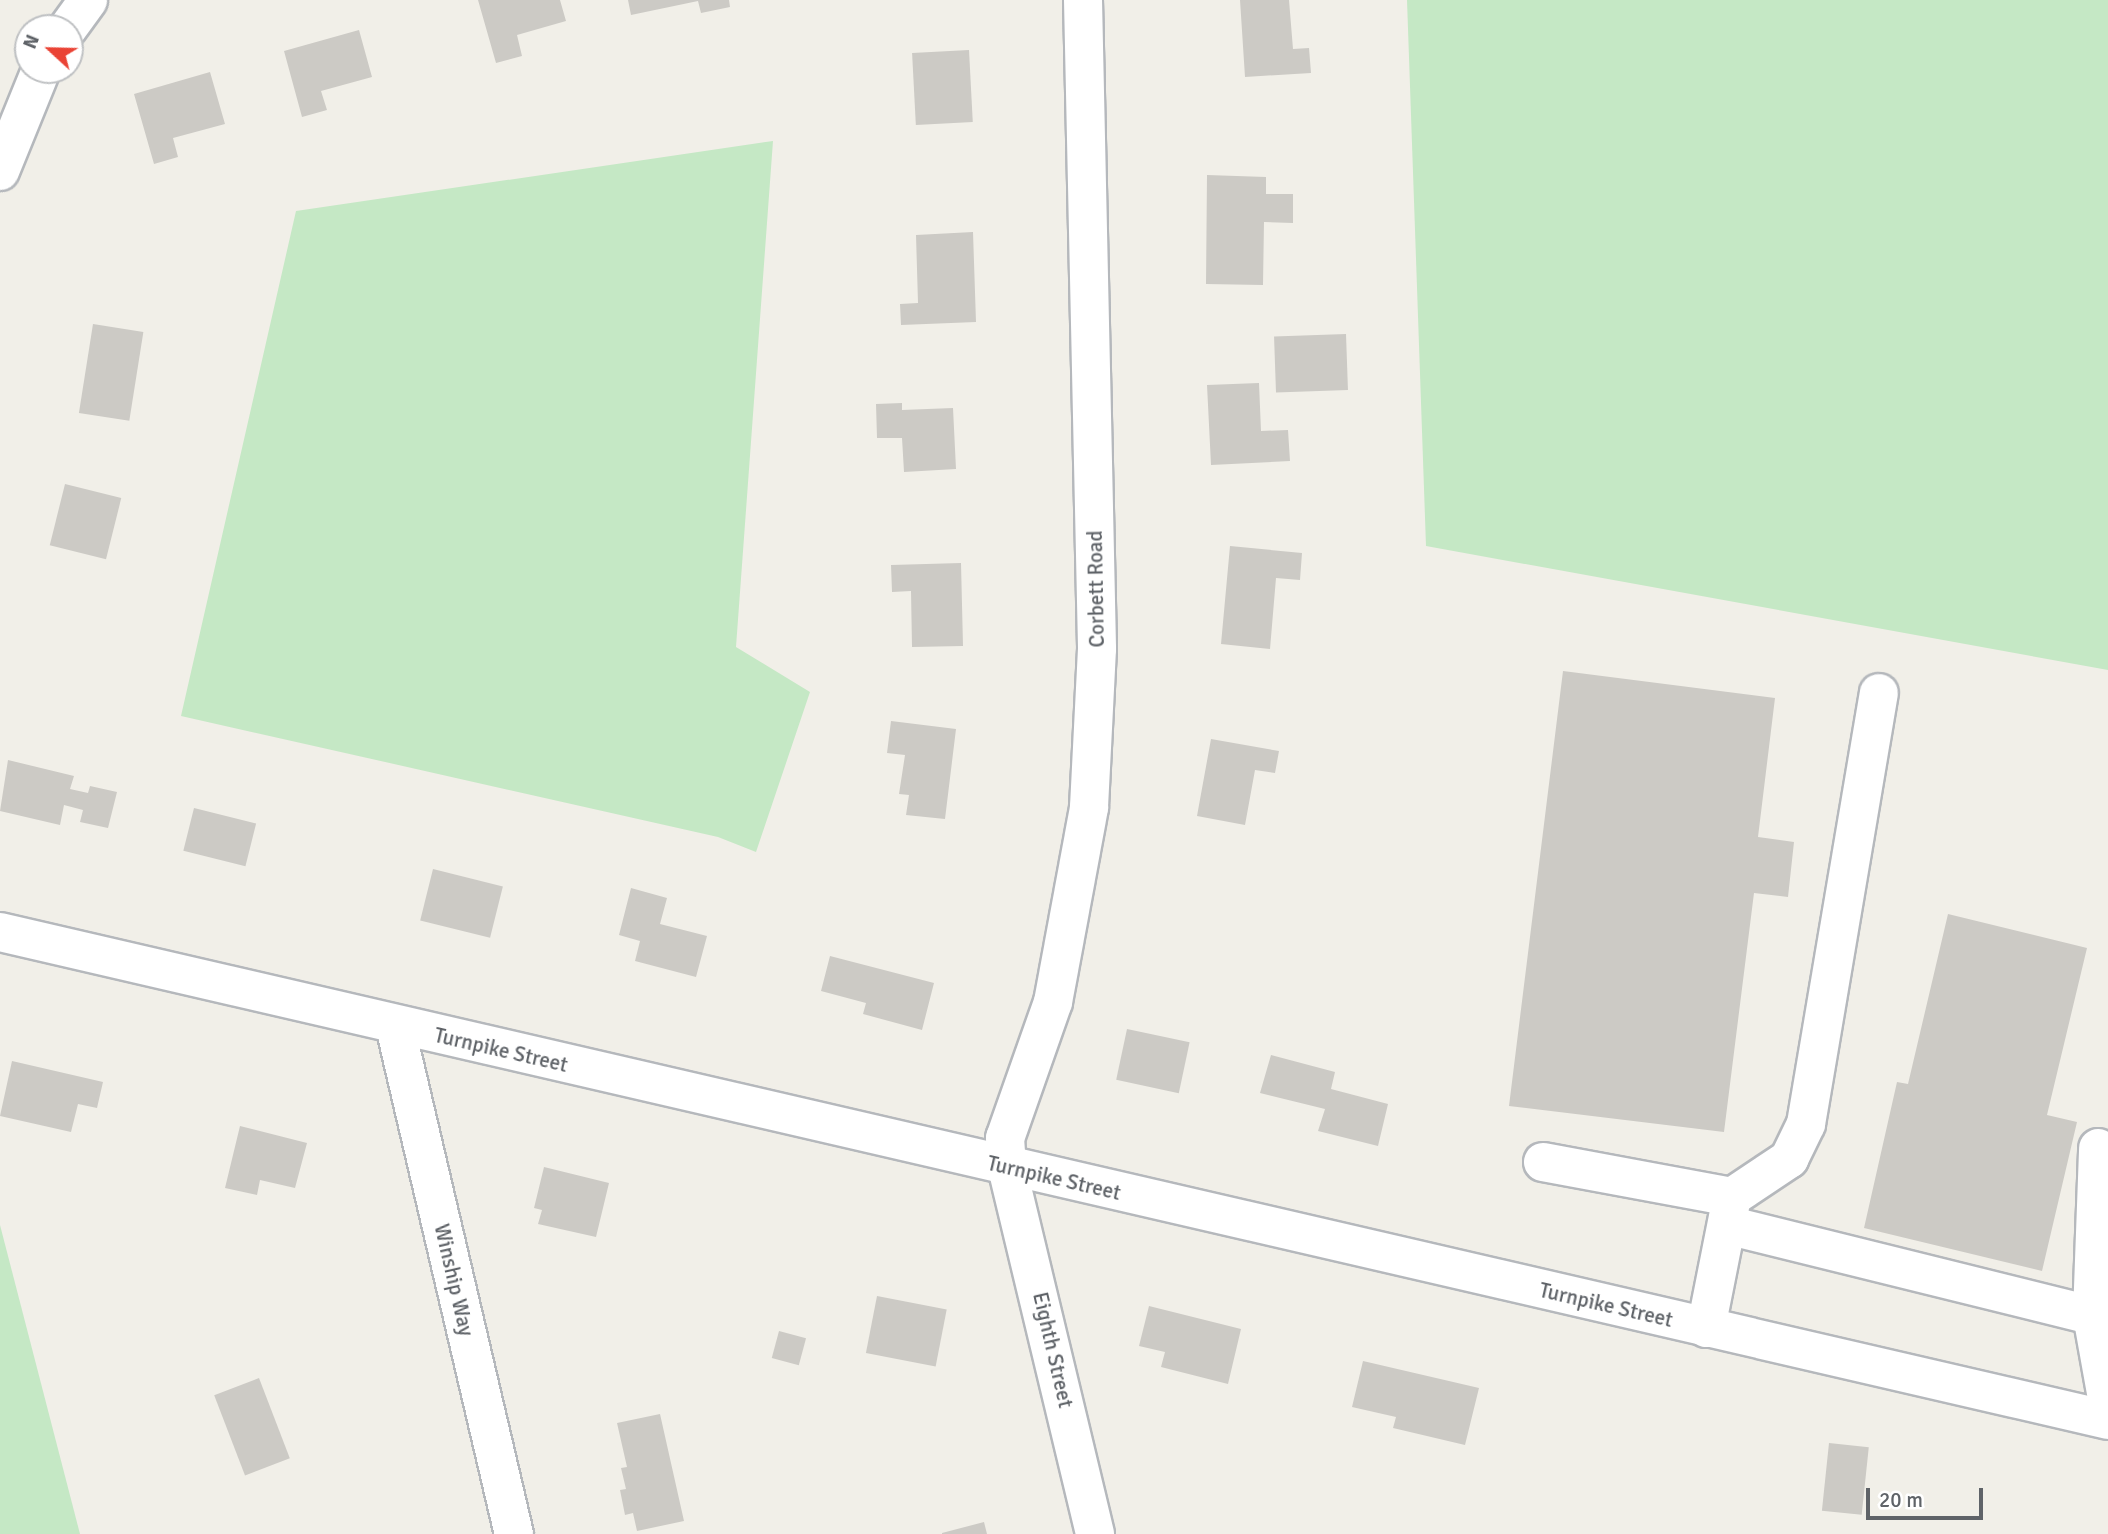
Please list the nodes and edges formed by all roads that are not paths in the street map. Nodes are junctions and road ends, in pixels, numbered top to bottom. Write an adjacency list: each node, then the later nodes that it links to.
1 (1083, 0): 9 (street, Corbett Road)
2 (35, 84): 3 (street)
3 (0, 172)
4 (1879, 693): 10 (street)
5 (0, 932): 6 (street, Turnpike Street)
6 (395, 1026): 9 (street, Turnpike Street); 15 (street, Winship Way)
7 (2098, 1148): 11 (street)
8 (1543, 1162): 10 (street)
9 (1007, 1167): 12 (street, Turnpike Street); 16 (street, Eighth Street)
10 (1729, 1211): 11 (street); 12 (street)
11 (2092, 1315): 13 (street)
12 (1706, 1328): 14 (street, Turnpike Street)
13 (2108, 1404)
14 (2108, 1420)
15 (514, 1534)
16 (1095, 1534)

